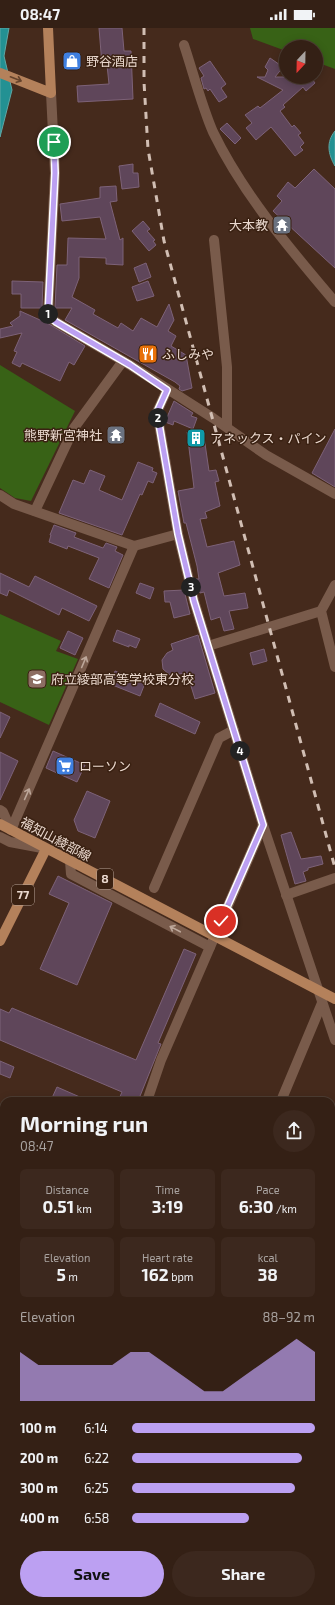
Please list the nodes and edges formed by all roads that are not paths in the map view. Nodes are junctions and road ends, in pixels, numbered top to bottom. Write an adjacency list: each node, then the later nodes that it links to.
1 (48, 28): 4 (main road)
2 (184, 45): 6 (street)
3 (0, 73): 4 (main road, one-way to 4)
4 (51, 93): 7 (street)
5 (214, 240): 9 (street)
6 (335, 302)
7 (123, 361): 8 (street); 12 (street)
8 (167, 390): 9 (street); 13 (street)
9 (227, 428): 10 (street)
10 (335, 494)
11 (0, 495): 12 (street)
12 (35, 511): 14 (street)
13 (178, 534): 14 (street); 17 (street)
14 (134, 546): 23 (street, one-way to 14)
15 (334, 588): 16 (street)
16 (321, 611): 17 (street); 18 (street)
17 (208, 646): 19 (street)
18 (335, 667)
19 (234, 730): 22 (street); 28 (street)
20 (0, 810): 23 (street)
21 (0, 824): 23 (main road, 福知山綾部線 / 8)
22 (263, 825): 29 (street); 31 (street)
23 (11, 830): 25 (main road, 福知山綾部線 / 8)
24 (0, 837): 25 (street)
25 (46, 849): 26 (main road, 福知山綾部線 / 8); 30 (main road, 77)
26 (70, 861): 31 (street, one-way to 26); 32 (main road, 福知山綾部線 / 8)
27 (335, 878): 29 (street)
28 (154, 888)
29 (286, 895): 33 (street)
30 (0, 941)
31 (210, 948): 35 (street)
32 (335, 999)
33 (322, 1003): 34 (street); 36 (street)
34 (335, 1040)
35 (148, 1097)
36 (283, 1097)

